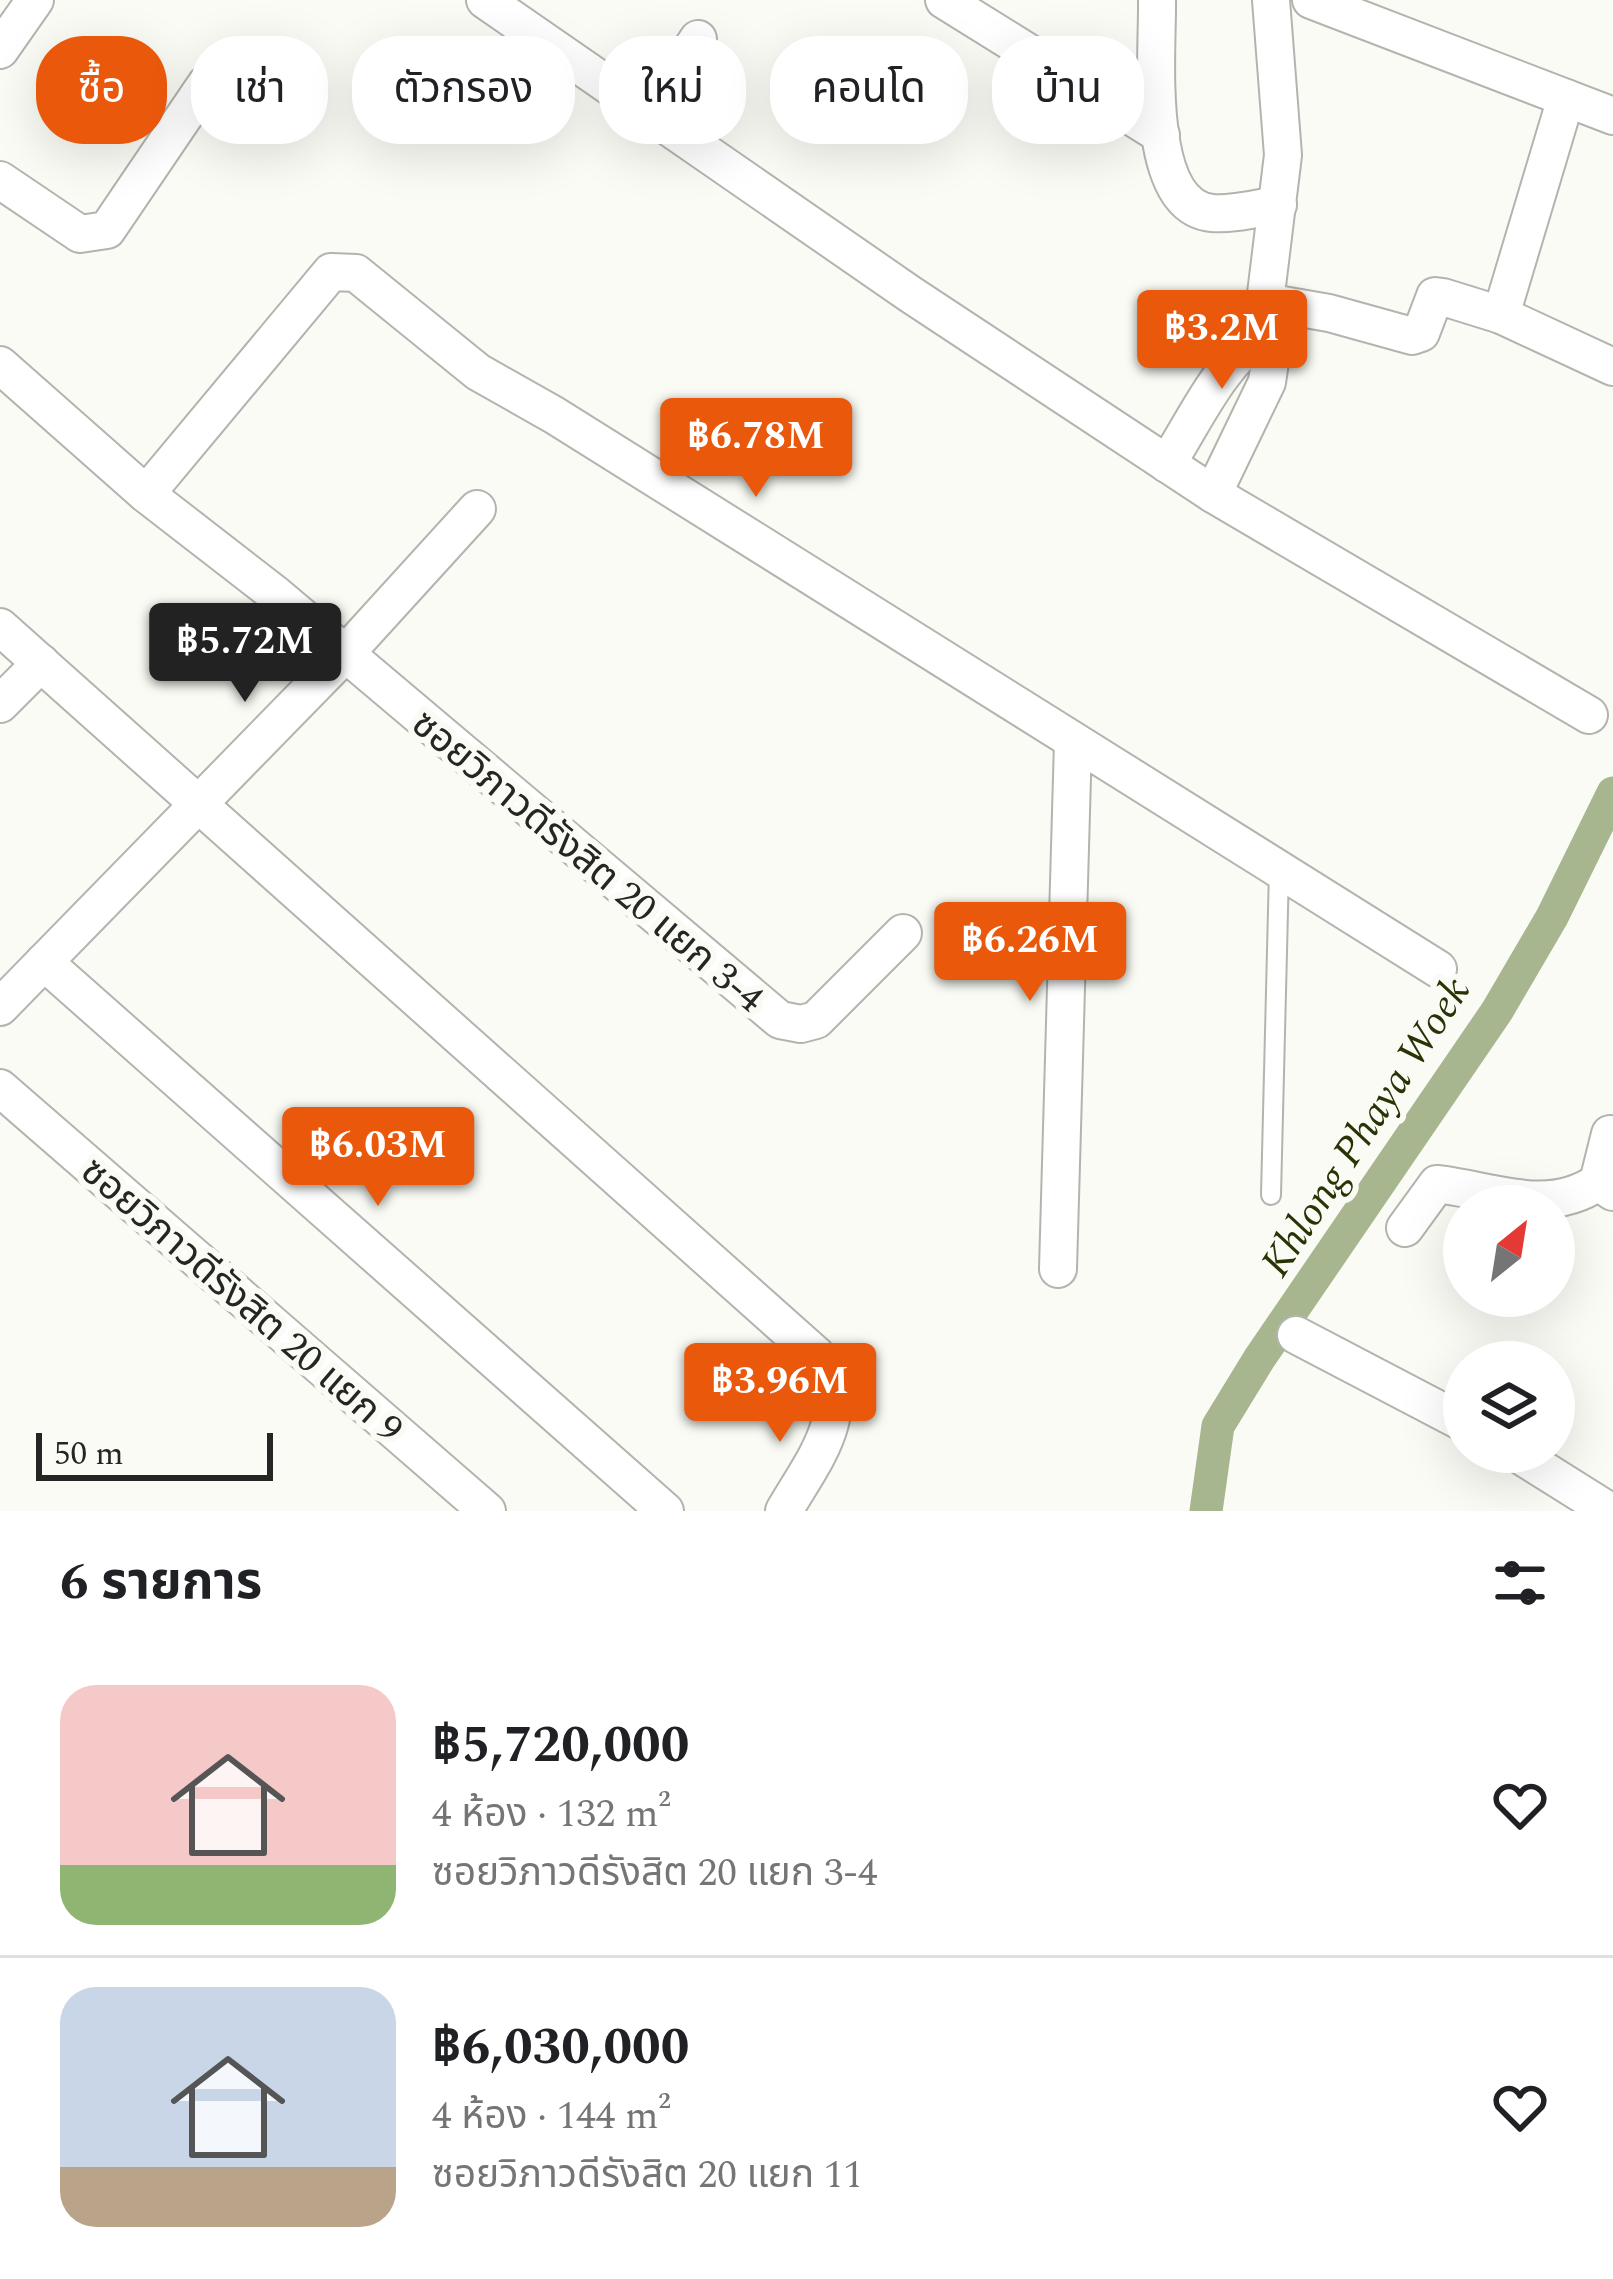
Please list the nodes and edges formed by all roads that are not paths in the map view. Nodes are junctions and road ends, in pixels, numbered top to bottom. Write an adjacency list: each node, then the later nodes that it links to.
1 (35, 0): 7 (street)
2 (485, 0): 8 (street)
3 (944, 0): 12 (street)
4 (1157, 0): 12 (street)
5 (1271, 0): 15 (street)
6 (1311, 0): 9 (street)
7 (0, 50)
8 (599, 79)
9 (1566, 98): 11 (street); 16 (street)
10 (191, 106): 14 (street)
11 (1613, 116)
12 (1161, 135): 15 (street)
13 (694, 144): 20 (street)
14 (0, 180)
15 (1278, 205): 17 (street)
16 (1501, 315): 17 (street); 19 (street)
17 (1264, 319): 20 (street); 22 (street)
18 (0, 365): 21 (street, ซอยวิภาวดีรังสิต 20 แยก 3-4)
19 (1613, 367)
20 (1167, 464): 22 (street)
21 (146, 494): 25 (street, ซอยวิภาวดีรังสิต 20 แยก 3-4); 29 (street)
22 (1213, 494): 28 (street)
23 (477, 509): 25 (street)
24 (0, 627): 26 (street)
25 (344, 654): 30 (street); 32 (street, ซอยวิภาวดีรังสิต 20 แยก 3-4)
26 (41, 663): 27 (street); 30 (street)
27 (0, 704)
28 (1589, 715)
29 (1073, 742): 31 (street); 41 (street)
30 (198, 806): 33 (street); 47 (street)
31 (1279, 870): 34 (street); 39 (lane)
32 (903, 933)
33 (44, 962): 35 (street); 46 (street)
34 (1438, 969)
35 (0, 1007)
36 (0, 1088): 45 (street, ซอยวิภาวดีรังสิต 20 แยก 9)
37 (1610, 1134): 38 (street)
38 (1606, 1187): 40 (street)
39 (1271, 1195)
40 (1405, 1228)
41 (1058, 1269)
42 (1296, 1335): 43 (street)
43 (1443, 1412)
44 (1548, 1473): 48 (street)
45 (487, 1511)
46 (665, 1511)
47 (784, 1511)
48 (1609, 1511)

